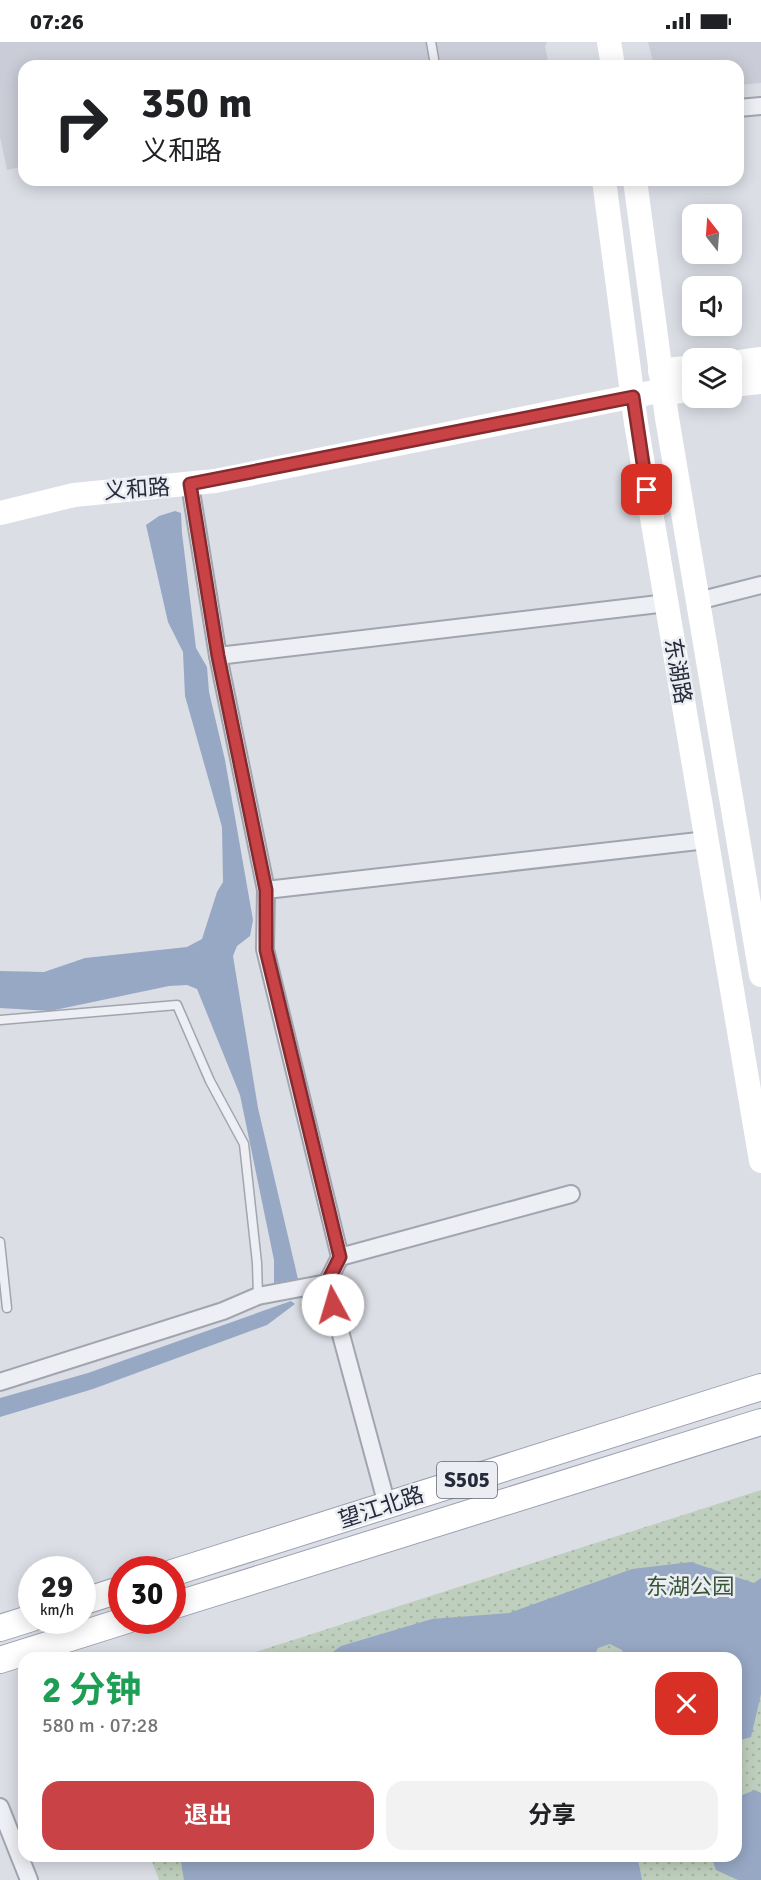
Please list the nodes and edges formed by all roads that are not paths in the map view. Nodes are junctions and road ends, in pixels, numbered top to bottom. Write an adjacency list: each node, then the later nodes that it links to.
1 (430, 42): 4 (lane)
2 (593, 42): 5 (main road)
3 (609, 42): 6 (main road)
4 (434, 59)
5 (596, 60)
6 (612, 60)
7 (761, 106): 8 (street)
8 (744, 107)
9 (605, 186): 18 (main road, 东湖路)
10 (636, 186): 16 (main road, 东湖路)
11 (761, 359): 12 (main road)
12 (742, 362)
13 (682, 373): 16 (main road)
14 (761, 382): 15 (main road)
15 (742, 384)
16 (662, 385): 17 (main road); 18 (main road, 义和路); 22 (main road, 东湖路)
17 (682, 388)
18 (633, 397): 19 (main road, 义和路); 23 (main road, 东湖路)
19 (190, 484): 20 (main road, 义和路); 24 (street)
20 (0, 513)
21 (761, 585): 22 (street)
22 (698, 601): 27 (main road, 东湖路)
23 (667, 603): 24 (street); 25 (main road, 东湖路)
24 (218, 656): 26 (street)
25 (707, 840): 26 (street); 29 (main road, 东湖路)
26 (266, 890): 32 (street)
27 (761, 975)
28 (0, 1020): 34 (lane)
29 (761, 1161)
30 (571, 1194): 32 (street)
31 (0, 1242): 35 (lane)
32 (340, 1257): 33 (street)
33 (327, 1283): 34 (street); 39 (street)
34 (258, 1296): 36 (street)
35 (7, 1308)
36 (0, 1382)
37 (761, 1387): 39 (main road, 望江北路 / S505)
38 (761, 1422): 41 (main road, 望江北路 / S505)
39 (387, 1505): 40 (main road, 望江北路 / S505)
40 (186, 1569)
41 (186, 1602)
42 (18, 1622): 44 (main road)
43 (108, 1626): 45 (main road)
44 (0, 1628)
45 (26, 1652)
46 (18, 1654): 47 (main road)
47 (0, 1660)
48 (0, 1807): 49 (street)
49 (18, 1852)
50 (22, 1862): 51 (street)
51 (29, 1880)

